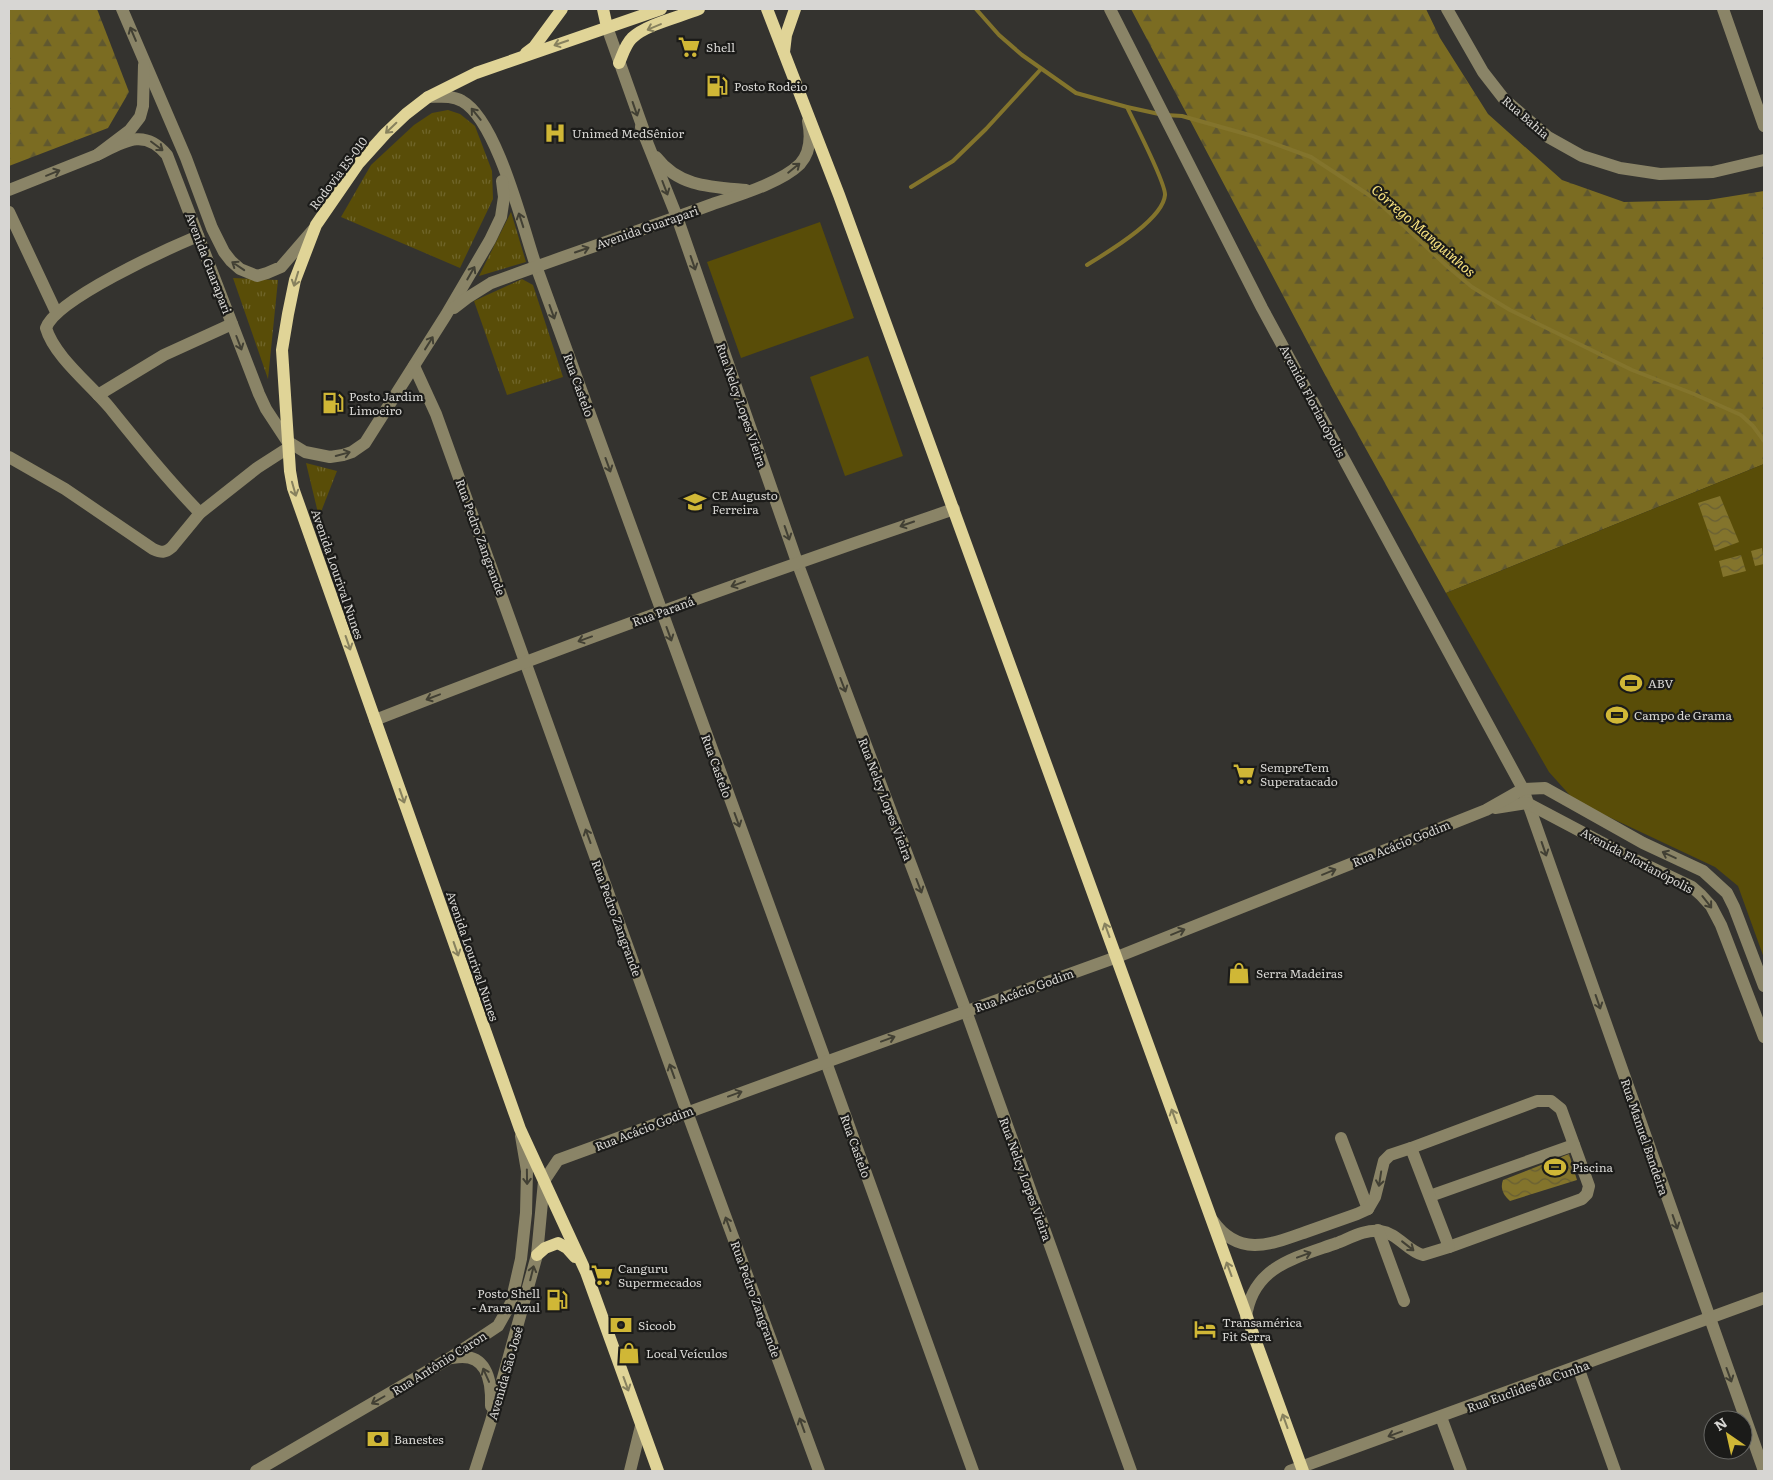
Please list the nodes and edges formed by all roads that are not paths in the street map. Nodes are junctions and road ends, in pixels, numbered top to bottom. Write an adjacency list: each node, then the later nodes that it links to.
1 (122, 9): 14 (street, one-way to 1)
2 (562, 9): 13 (main road)
3 (603, 9): 11 (main road)
4 (662, 9): 11 (main road, Rodovia ES-010)
5 (699, 9): 15 (main road, one-way to 15)
6 (767, 9): 12 (main road)
7 (795, 9): 12 (main road)
8 (1110, 9): 43 (street, Avenida Florianópolis)
9 (1448, 9): 22 (street, Rua Bahia)
10 (1723, 9): 18 (street)
11 (608, 27): 13 (main road, Rodovia ES-010, one-way to 13); 15 (street)
12 (784, 54): 17 (main road)
13 (518, 58): 16 (main road, Rodovia ES-010)
14 (144, 59): 20 (street); 27 (street, one-way to 14)
15 (619, 63): 19 (street, one-way to 19)
16 (428, 97): 21 (street, Rua Castelo, one-way to 16); 27 (main road, Rodovia ES-010, one-way to 27)
17 (806, 112): 24 (street, Avenida Guarapari, one-way to 17); 37 (main road)
18 (1763, 118)
19 (641, 127): 24 (street); 26 (street, Rua Nelcy Lopes Vieira, one-way to 26)
20 (97, 155): 23 (street, one-way to 20); 28 (street, Avenida Guarapari, one-way to 28)
21 (500, 156): 29 (street, Rua Castelo, one-way to 21); 31 (street, Avenida Guarapari, one-way to 21)
22 (1764, 160)
23 (9, 190)
24 (751, 190): 26 (street, Avenida Guarapari)
25 (9, 212): 30 (street)
26 (677, 217): 29 (street, Avenida Guarapari, one-way to 26); 39 (street, Rua Nelcy Lopes Vieira, one-way to 39)
27 (316, 225): 35 (main road, Rodovia ES-010, one-way to 35)
28 (198, 236): 30 (street); 32 (street, Avenida Guarapari)
29 (536, 266): 31 (street, Avenida Guarapari); 40 (street, Rua Castelo, one-way to 40)
30 (56, 312): 34 (street)
31 (446, 315): 33 (street, Avenida Guarapari, one-way to 31)
32 (232, 324): 34 (street); 35 (street, Avenida Guarapari, one-way to 35)
33 (414, 366): 35 (street, Avenida Guarapari, one-way to 33); 41 (street, Rua Pedro Zangrande)
34 (98, 395): 38 (street)
35 (288, 445): 38 (street); 42 (main road, Avenida Lourival Nunes, one-way to 42)
36 (9, 457): 38 (street)
37 (954, 509): 39 (street, Rua Paraná, one-way to 39); 48 (main road, one-way to 37)
38 (200, 513)
39 (797, 562): 40 (street, Rua Paraná, one-way to 40); 50 (street, Rua Nelcy Lopes Vieira, one-way to 50)
40 (661, 612): 41 (street, Rua Paraná, one-way to 41); 52 (street, Rua Castelo, one-way to 52)
41 (525, 661): 42 (street, Rua Paraná, one-way to 42); 53 (street, Rua Pedro Zangrande, one-way to 41)
42 (375, 720): 54 (main road, Avenida Lourival Nunes, one-way to 54)
43 (1523, 789): 44 (street, Avenida Florianópolis); 45 (street, Rua Acácio Godim); 46 (street, Avenida Florianópolis)
44 (1528, 803): 45 (street, Rua Acácio Godim); 47 (street, Avenida Florianópolis); 70 (street, Rua Manuel Bandeira, one-way to 70)
45 (1486, 810): 48 (street, Rua Acácio Godim, one-way to 45)
46 (1643, 843): 47 (street); 49 (street, Avenida Florianópolis, one-way to 46)
47 (1633, 859): 51 (street, Avenida Florianópolis, one-way to 51)
48 (1117, 957): 50 (street, Rua Acácio Godim); 62 (main road, one-way to 48)
49 (1764, 986)
50 (966, 1011): 52 (street, Rua Acácio Godim, one-way to 50); 83 (street, Rua Nelcy Lopes Vieira)
51 (1764, 1037)
52 (826, 1062): 53 (street, Rua Acácio Godim, one-way to 52); 82 (street, Rua Castelo)
53 (687, 1112): 58 (street, Rua Acácio Godim); 81 (street, Rua Pedro Zangrande, one-way to 53)
54 (520, 1129): 59 (main road, Avenida Lourival Nunes); 71 (street, Rua Antônio Caron, one-way to 71)
55 (1341, 1138): 61 (street)
56 (1574, 1145): 57 (street); 60 (street); 64 (street)
57 (1411, 1148): 60 (street); 61 (street, one-way to 61)
58 (558, 1160): 59 (street, Avenida São José)
59 (544, 1181): 65 (street, Avenida São José); 66 (main road, Avenida Lourival Nunes)
60 (1430, 1196): 64 (street)
61 (1368, 1208): 62 (street)
62 (1210, 1217): 69 (main road, one-way to 62)
63 (1378, 1230): 64 (street, one-way to 64); 68 (street); 69 (street, one-way to 63)
64 (1450, 1247)
65 (537, 1255): 66 (main road); 74 (street, Avenida São José, one-way to 65)
66 (586, 1272): 75 (main road, Avenida Lourival Nunes, one-way to 75)
67 (1764, 1298): 70 (street, Rua Euclides da Cunha)
68 (1404, 1301)
69 (1246, 1317): 76 (main road, one-way to 69)
70 (1709, 1319): 72 (street, Rua Euclides da Cunha); 86 (street, Rua Manuel Bandeira, one-way to 86)
71 (450, 1358): 74 (street, one-way to 71); 77 (street, Rua Antônio Caron, one-way to 77)
72 (1578, 1367): 73 (street, Rua Euclides da Cunha); 85 (street)
73 (1440, 1417): 76 (street, Rua Euclides da Cunha, one-way to 76); 84 (street)
74 (491, 1421): 78 (street, Avenida São José)
75 (641, 1426): 79 (street); 80 (main road, Avenida Lourival Nunes)
76 (1298, 1470)
77 (256, 1471)
78 (475, 1471)
79 (630, 1471)
80 (658, 1471)
81 (819, 1471)
82 (972, 1471)
83 (1131, 1471)
84 (1461, 1471)
85 (1615, 1471)
86 (1764, 1471)

